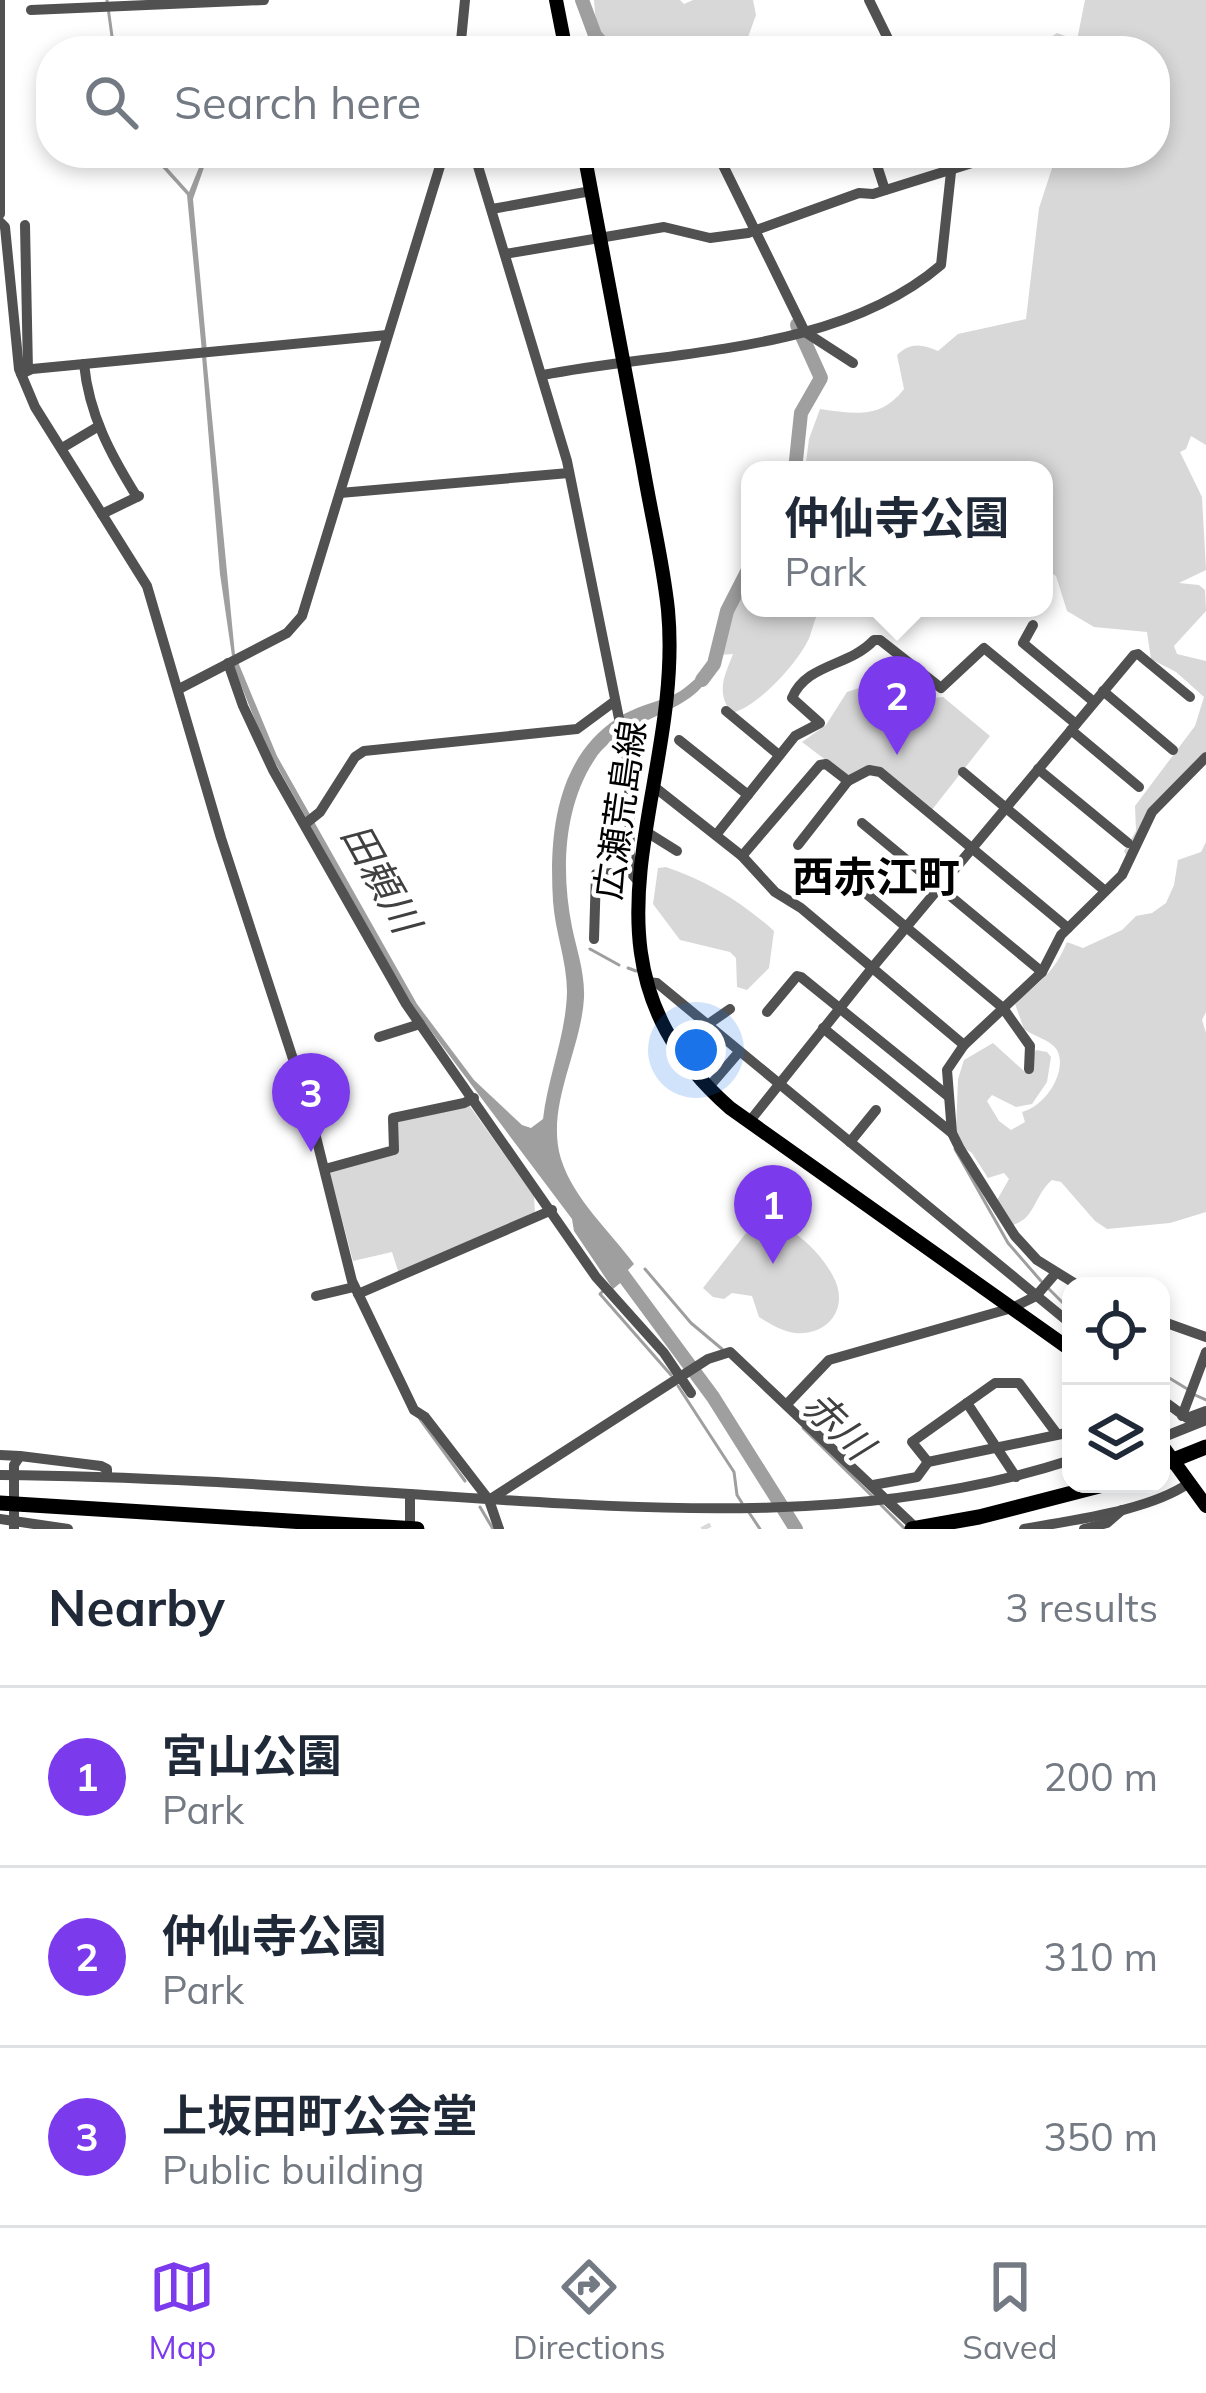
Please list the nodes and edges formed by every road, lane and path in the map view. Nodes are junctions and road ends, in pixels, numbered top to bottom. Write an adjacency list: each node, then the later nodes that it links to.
1 (0, 0): 20 (street)
2 (263, 0): 6 (street)
3 (465, 0): 7 (street)
4 (556, 0): 8 (main road)
5 (869, 0): 9 (street)
6 (31, 10)
7 (461, 36)
8 (563, 36)
9 (887, 36)
10 (439, 168): 26 (street)
11 (479, 168): 19 (street)
12 (587, 168): 18 (main road, 広瀬荒島線)
13 (724, 168): 22 (street)
14 (878, 168): 17 (street)
15 (947, 168): 17 (street)
16 (950, 168): 25 (street)
17 (885, 190): 22 (street)
18 (591, 191): 19 (street); 23 (main road, 広瀬荒島線)
19 (492, 209): 24 (street)
20 (0, 218): 30 (street)
21 (25, 225): 30 (street)
22 (753, 232): 23 (street); 25 (street)
23 (600, 238): 24 (street); 27 (main road, 広瀬荒島線)
24 (505, 254): 31 (street)
25 (801, 333): 27 (street); 28 (street)
26 (387, 335): 29 (street); 35 (street)
27 (624, 363): 31 (street); 53 (main road, 広瀬荒島線)
28 (853, 363)
29 (84, 364): 30 (street); 32 (street)
30 (24, 372): 33 (street)
31 (543, 375): 34 (street)
32 (99, 426): 33 (street); 36 (street)
33 (62, 448): 36 (street)
34 (569, 472): 35 (street); 43 (street)
35 (340, 494): 38 (street)
36 (103, 514): 39 (street)
37 (1034, 626): 42 (street)
38 (230, 662): 39 (street); 57 (street)
39 (179, 689): 95 (street)
40 (1103, 691): 41 (street); 42 (street); 47 (street)
41 (1190, 697)
42 (1094, 702): 45 (street)
43 (616, 706): 57 (street); 67 (street)
44 (726, 711): 48 (street)
45 (1073, 727): 48 (street); 50 (street); 54 (street)
46 (679, 740): 55 (street)
47 (1173, 750)
48 (779, 755): 55 (street)
49 (1206, 757): 71 (street)
50 (1038, 769): 56 (street); 61 (street)
51 (963, 772): 56 (street)
52 (848, 782): 62 (street); 63 (street); 65 (street)
53 (652, 785): 59 (main road, 広瀬荒島線); 60 (street)
54 (1139, 787)
55 (748, 795): 60 (street)
56 (1005, 808): 63 (street); 69 (street)
57 (309, 822): 80 (street)
58 (862, 823): 68 (street)
59 (645, 831): 64 (street); 67 (main road, 広瀬荒島線)
60 (716, 835): 65 (street)
61 (1128, 843)
62 (798, 845)
63 (972, 848): 68 (street); 71 (street)
64 (677, 850)
65 (742, 856): 73 (street)
66 (827, 861): 70 (street)
67 (634, 876): 72 (street); 75 (main road, 広瀬荒島線)
68 (940, 887): 70 (street); 74 (street)
69 (1104, 890)
70 (907, 928): 73 (street); 78 (street)
71 (1068, 928): 74 (street)
72 (594, 939)
73 (872, 968): 76 (street); 84 (street)
74 (1042, 972): 78 (street)
75 (647, 982): 81 (street); 88 (main road, 広瀬荒島線)
76 (839, 1007): 79 (street); 82 (street); 89 (street)
77 (730, 1009): 81 (street)
78 (1003, 1009): 84 (street); 86 (street)
79 (767, 1012)
80 (420, 1024): 83 (street); 90 (street)
81 (707, 1025): 85 (street)
82 (824, 1028): 87 (street); 93 (street)
83 (380, 1037)
84 (964, 1045): 89 (street)
85 (739, 1052): 87 (street); 88 (street)
86 (1029, 1069)
87 (779, 1082): 92 (street); 94 (street)
88 (709, 1088): 92 (main road, 広瀬荒島線)
89 (948, 1096): 93 (street)
90 (474, 1098): 95 (street); 96 (street)
91 (876, 1110): 94 (street)
92 (749, 1122): 102 (main road, 広瀬荒島線)
93 (952, 1133): 97 (street)
94 (850, 1142): 101 (street)
95 (325, 1169): 99 (street)
96 (552, 1210): 99 (street); 108 (street)
97 (1055, 1274): 98 (street); 101 (street)
98 (1062, 1278)
99 (356, 1291): 100 (street); 135 (street)
100 (316, 1296)
101 (1036, 1296): 102 (street); 103 (street)
102 (1012, 1308): 106 (main road, 広瀬荒島線); 110 (street)
103 (1062, 1317)
104 (1170, 1325): 105 (street)
105 (1206, 1336)
106 (1062, 1341)
107 (1206, 1352): 113 (street)
108 (681, 1376): 109 (street); 110 (street); 135 (street)
109 (691, 1393)
110 (788, 1403): 131 (street)
111 (967, 1403): 115 (street); 119 (street); 124 (street)
112 (1170, 1406): 113 (street)
113 (1182, 1416): 114 (street)
114 (1203, 1418): 117 (street); 118 (street)
115 (1062, 1431)
116 (1062, 1433): 119 (street)
117 (1206, 1435)
118 (1170, 1436)
119 (1000, 1448): 124 (street); 129 (street)
120 (1206, 1449): 126 (highway)
121 (1170, 1454): 130 (main road)
122 (0, 1455): 123 (street)
123 (20, 1456): 128 (street); 144 (street)
124 (928, 1462): 131 (street)
125 (1062, 1463): 129 (street)
126 (1170, 1463)
127 (0, 1475): 128 (street)
128 (107, 1476): 134 (street)
129 (1016, 1477): 140 (street)
130 (1189, 1483): 137 (main road); 139 (street)
131 (874, 1485): 143 (street)
132 (1070, 1493): 143 (highway)
133 (1088, 1493): 143 (highway)
134 (410, 1494): 135 (street); 147 (street)
135 (489, 1501): 140 (street); 148 (street)
136 (0, 1506): 138 (highway)
137 (1206, 1506)
138 (29, 1507): 146 (highway); 147 (highway)
139 (1124, 1507): 149 (street); 150 (street)
140 (697, 1510): 142 (street)
141 (0, 1519): 145 (street)
142 (705, 1525)
143 (926, 1528)
144 (14, 1529)
145 (68, 1529)
146 (331, 1529)
147 (410, 1529)
148 (499, 1529)
149 (1024, 1529)
150 (1084, 1529)

